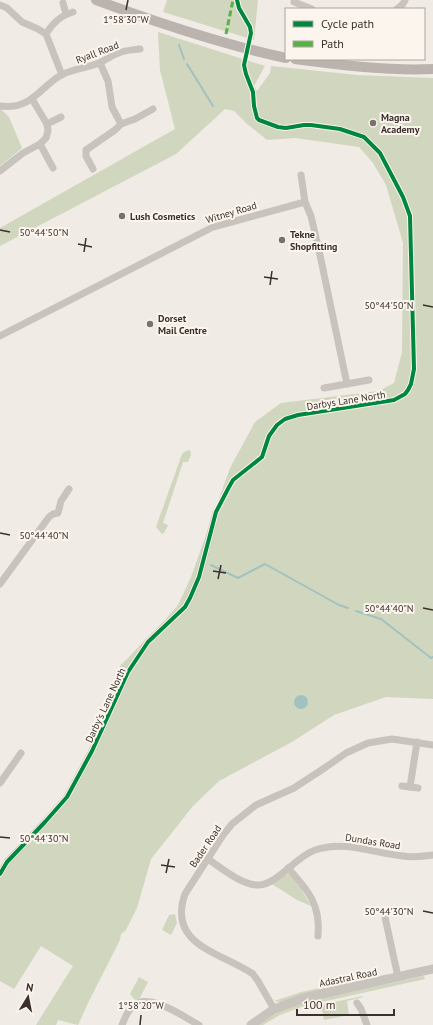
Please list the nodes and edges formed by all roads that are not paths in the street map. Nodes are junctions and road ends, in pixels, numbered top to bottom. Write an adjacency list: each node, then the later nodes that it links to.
1 (96, 0): 10 (main road)
2 (405, 0): 7 (street)
3 (294, 2): 6 (street)
4 (63, 3): 8 (street)
5 (0, 5): 8 (street)
6 (309, 8)
7 (398, 8)
8 (46, 34): 14 (street)
9 (140, 49): 12 (street, Ryall Road)
10 (285, 58)
11 (302, 60): 13 (main road)
12 (100, 63): 14 (street, Ryall Road); 20 (street)
13 (433, 69)
14 (62, 75): 15 (street, Ryall Road)
15 (32, 100): 16 (street, Ryall Road); 19 (street)
16 (0, 106)
17 (153, 109): 20 (street)
18 (61, 117): 19 (street)
19 (47, 124): 21 (street)
20 (121, 124): 23 (street)
21 (40, 144): 22 (street); 24 (street)
22 (53, 168)
23 (93, 169)
24 (0, 171)
25 (301, 175): 26 (street)
26 (305, 202): 27 (street, Witney Road); 29 (street)
27 (0, 336)
28 (369, 380): 29 (street)
29 (347, 384): 30 (street)
30 (324, 388)
31 (69, 489): 33 (street)
32 (216, 512): 42 (street, Darby's Lane North)
33 (0, 584)
34 (417, 742): 35 (street, Bader Road); 38 (street); 40 (street, Bader Road)
35 (433, 745)
36 (21, 753): 37 (street)
37 (0, 783)
38 (418, 788)
39 (433, 855): 41 (street, Dundas Road)
40 (208, 859): 41 (street, Dundas Road); 48 (street, Bader Road)
41 (288, 868): 44 (street)
42 (0, 874)
43 (385, 916): 46 (street)
44 (318, 936)
45 (433, 969): 46 (street, Adastral Road)
46 (398, 977): 48 (street, Adastral Road)
47 (357, 1003): 52 (street)
48 (274, 1009): 51 (street, Adastral Road)
49 (122, 1025): 50 (street)
50 (199, 1025)
51 (250, 1025)
52 (367, 1025)

